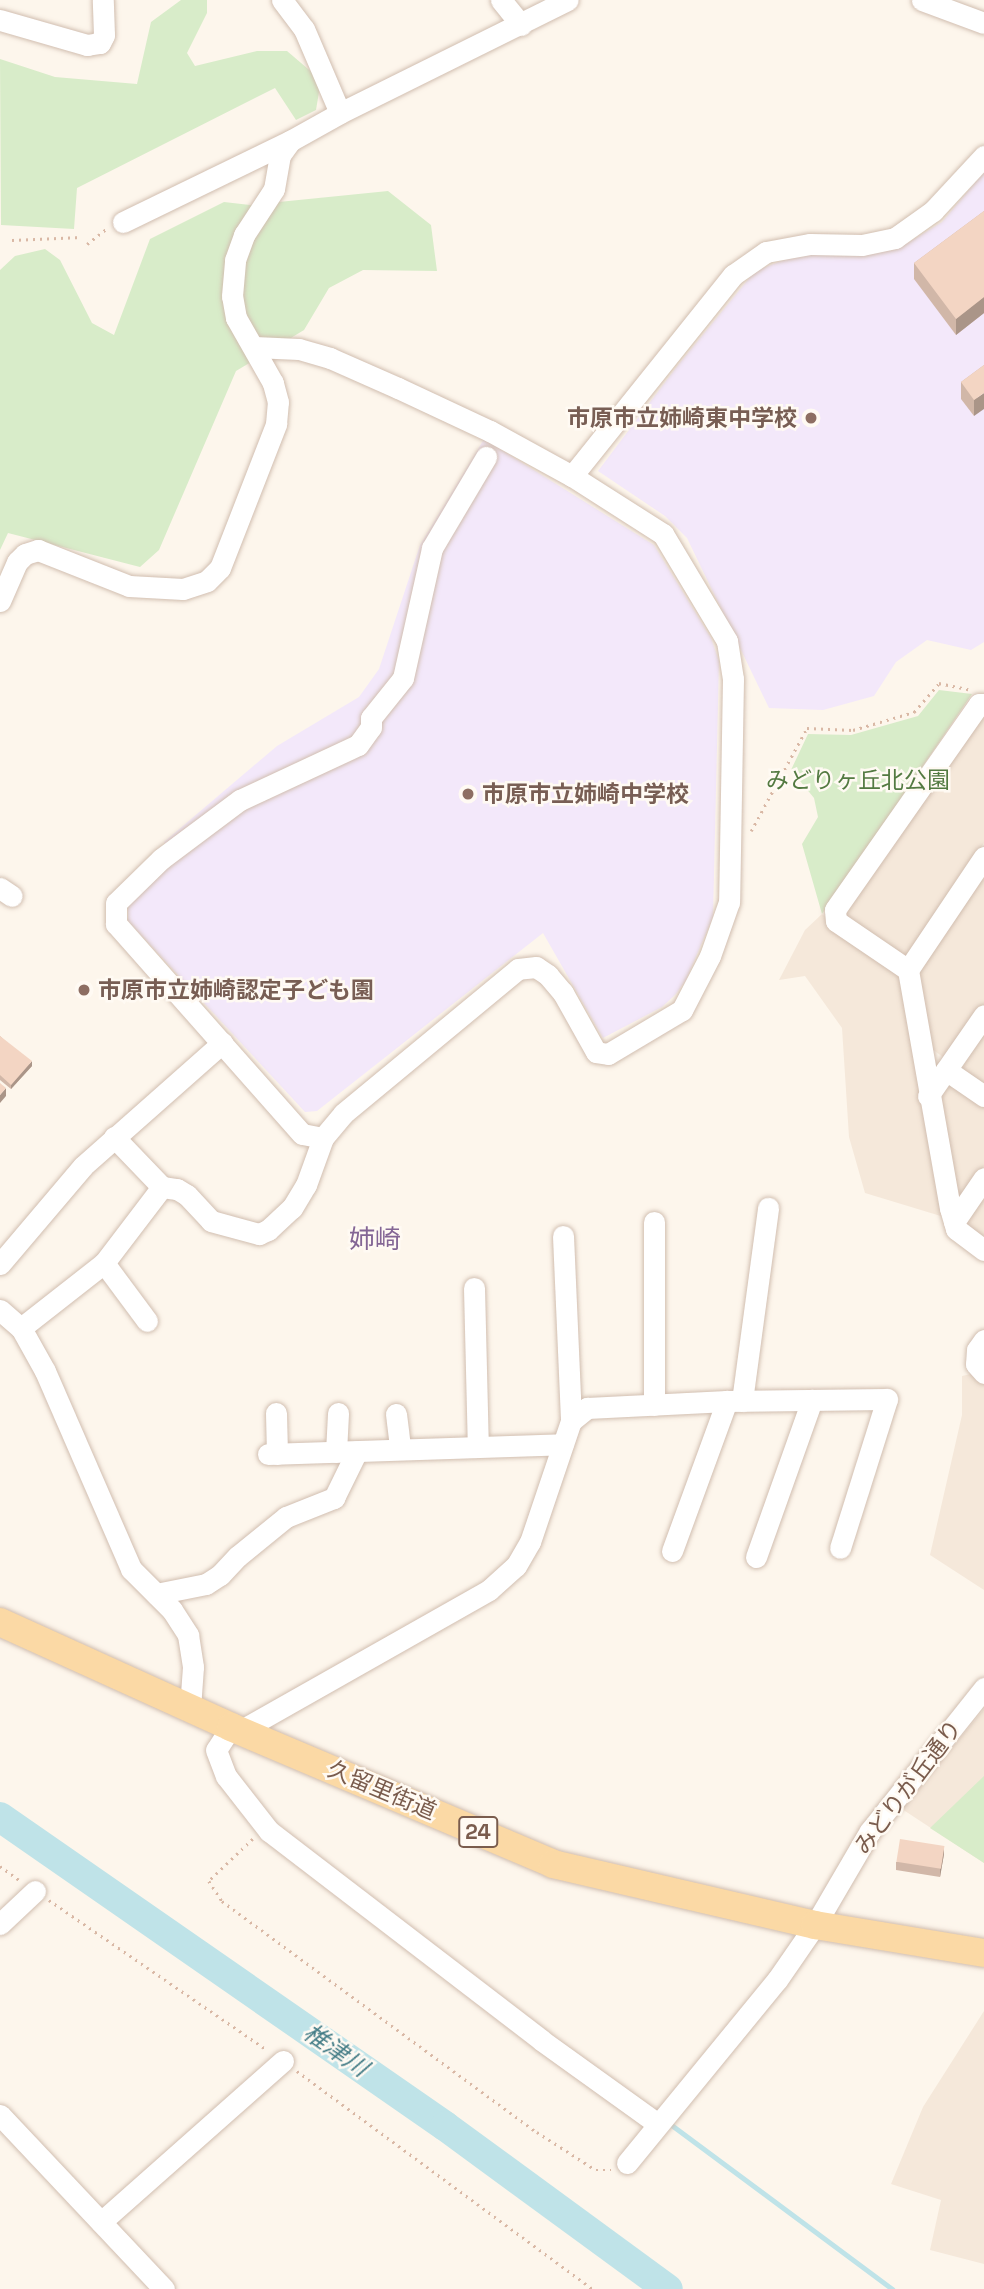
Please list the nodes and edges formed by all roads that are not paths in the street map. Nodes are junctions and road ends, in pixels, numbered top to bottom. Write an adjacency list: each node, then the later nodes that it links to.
1 (103, 0): 6 (street)
2 (282, 0): 9 (street)
3 (501, 0): 8 (street)
4 (568, 0): 8 (street)
5 (922, 0): 7 (street)
6 (0, 20)
7 (984, 23)
8 (521, 25): 9 (street)
9 (340, 113): 10 (street)
10 (290, 141): 12 (street); 13 (street)
11 (984, 156): 15 (street)
12 (123, 222)
13 (254, 347): 15 (street); 16 (street)
14 (486, 457): 21 (street)
15 (572, 476): 26 (street)
16 (0, 601)
17 (982, 704): 19 (street)
18 (984, 858): 19 (street)
19 (908, 970): 23 (street)
20 (984, 1015): 22 (street)
21 (222, 1043): 25 (street); 26 (street)
22 (946, 1070): 23 (street); 24 (street)
23 (928, 1096): 31 (street)
24 (984, 1096)
25 (114, 1137): 28 (street); 35 (street)
26 (323, 1138): 28 (street)
27 (984, 1178): 31 (street)
28 (162, 1187): 34 (street)
29 (768, 1208): 43 (street)
30 (654, 1222): 44 (street)
31 (954, 1222): 33 (street)
32 (563, 1236): 48 (street)
33 (984, 1250)
34 (104, 1262): 38 (street); 39 (street)
35 (0, 1264)
36 (474, 1288): 50 (street)
37 (0, 1310): 39 (street)
38 (147, 1321)
39 (21, 1328): 56 (street)
40 (984, 1340): 41 (street)
41 (984, 1373)
42 (812, 1400): 43 (street); 53 (street); 55 (street)
43 (735, 1401): 44 (street); 54 (street)
44 (654, 1405): 48 (street)
45 (276, 1413): 52 (street)
46 (338, 1413): 52 (street)
47 (396, 1414): 51 (street)
48 (571, 1421): 49 (street)
49 (563, 1444): 50 (street); 60 (street)
50 (478, 1447): 51 (street)
51 (400, 1449): 52 (street)
52 (346, 1451): 56 (street)
53 (840, 1548)
54 (672, 1551)
55 (756, 1557)
56 (156, 1594): 59 (street)
57 (0, 1622): 59 (main road, 久留里街道 / 24)
58 (984, 1688): 63 (street, みどりが丘通り)
59 (190, 1708): 60 (main road, 久留里街道 / 24)
60 (229, 1735): 63 (main road, 久留里街道 / 24); 66 (street)
61 (36, 1891): 62 (street)
62 (0, 1924)
63 (815, 1925): 64 (main road, 久留里街道 / 24); 66 (street, みどりが丘通り)
64 (984, 1953)
65 (283, 2062): 69 (street)
66 (658, 2124): 68 (street, みどりが丘通り)
67 (5, 2129): 69 (street)
68 (627, 2163)
69 (101, 2222): 70 (street)
70 (164, 2289)

